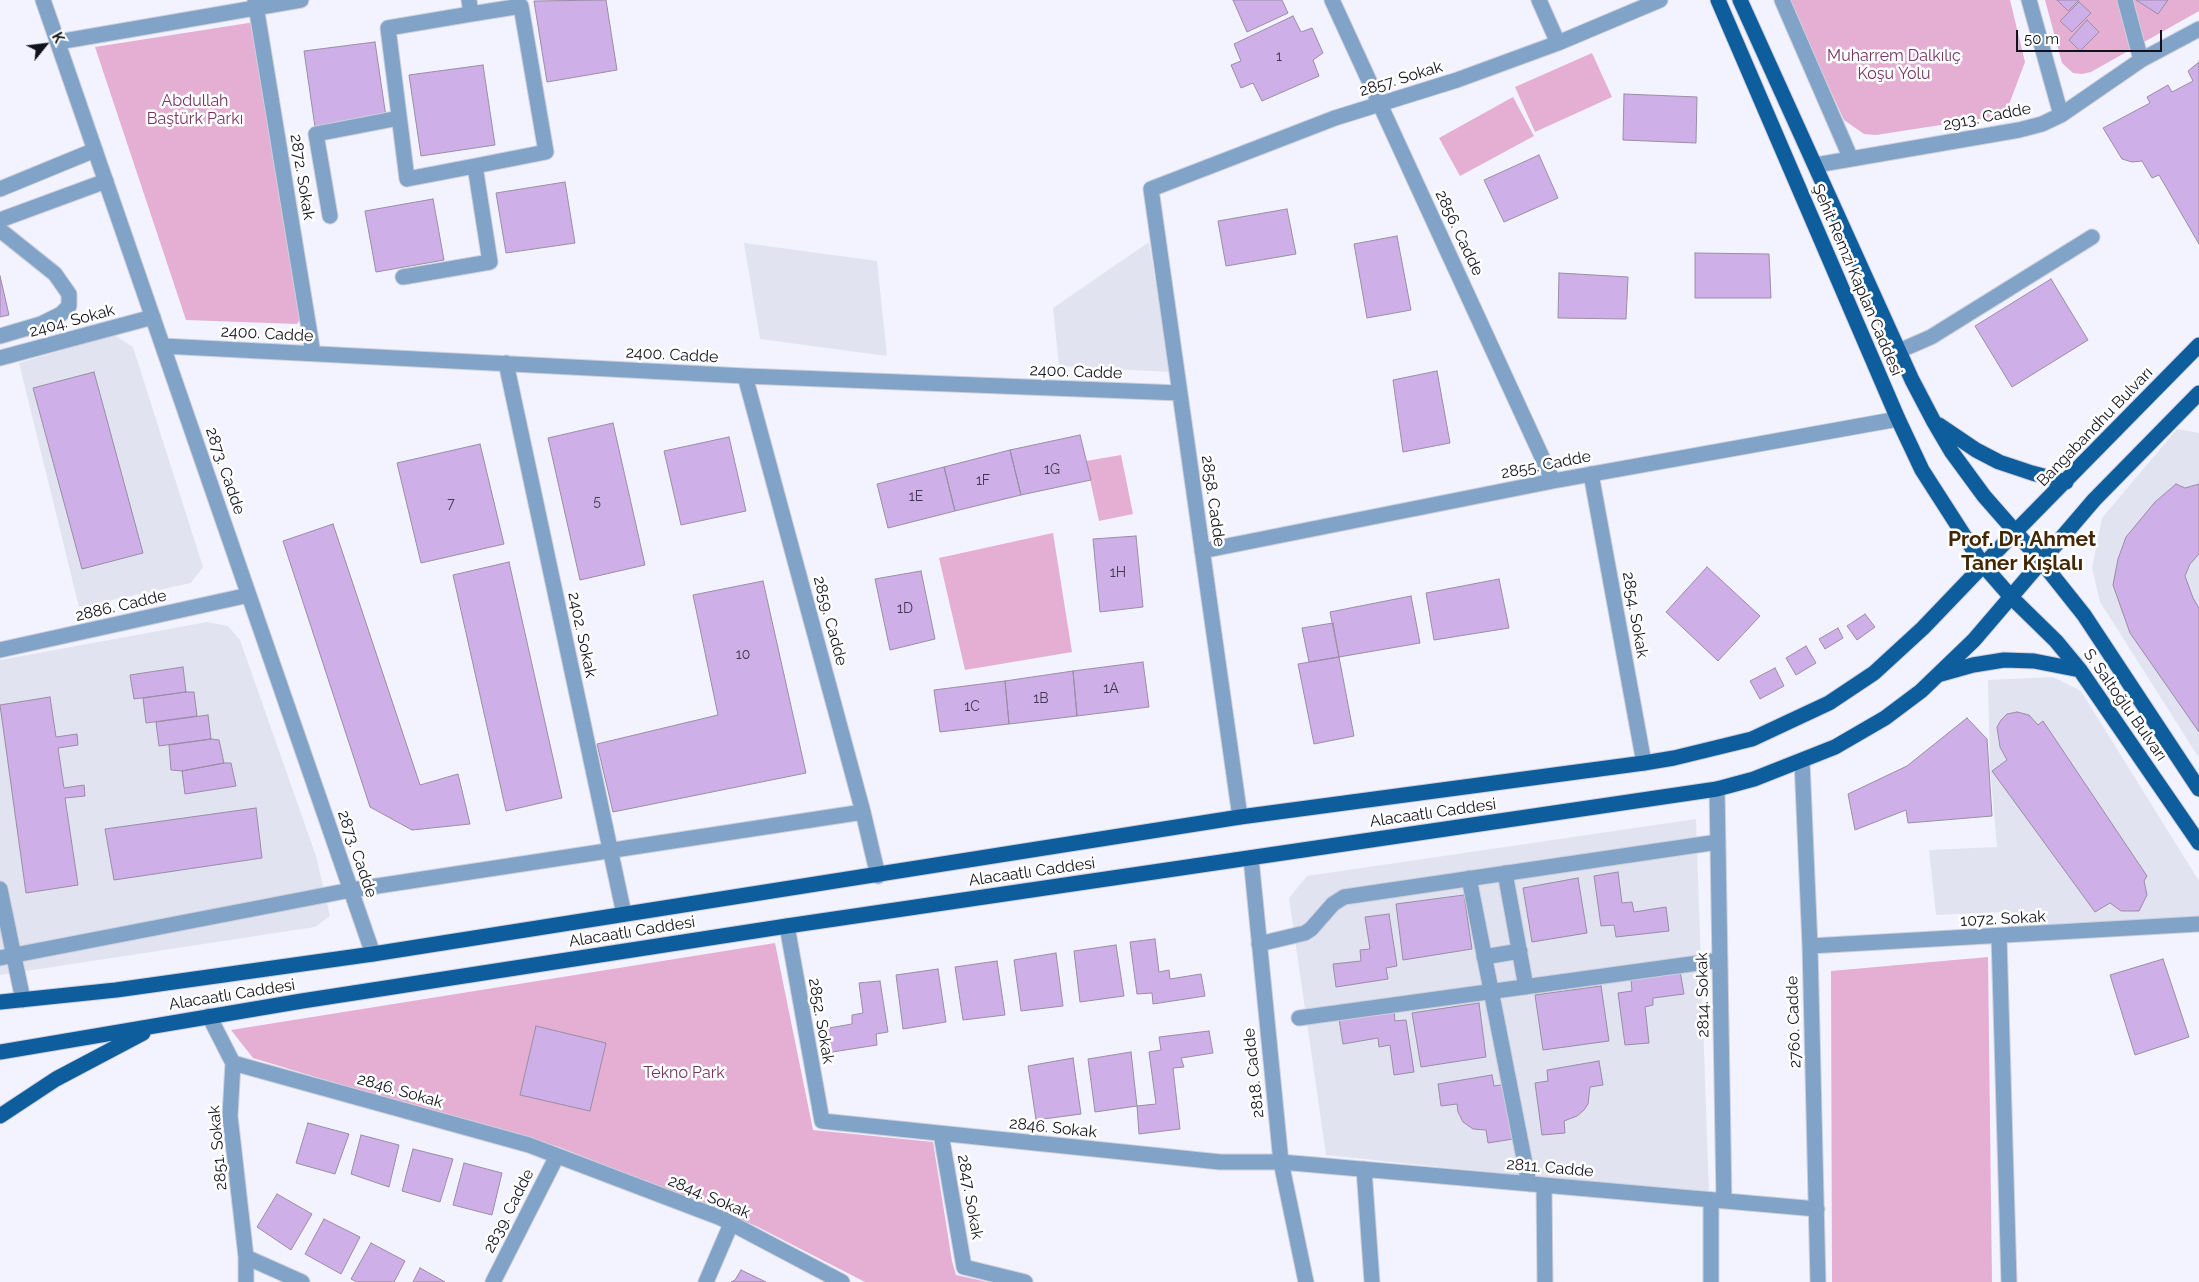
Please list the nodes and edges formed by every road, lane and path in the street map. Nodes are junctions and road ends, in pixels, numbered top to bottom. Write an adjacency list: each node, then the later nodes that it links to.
1 (44, 0): 14 (street, 2873. Cadde)
2 (301, 0): 11 (street)
3 (1332, 0): 17 (street, 2856. Cadde)
4 (1539, 0): 15 (street)
5 (1660, 0): 15 (street, 2857. Sokak)
6 (1718, 0): 43 (main road, Şehit Remzi Kaplan Caddesi)
7 (1740, 0): 22 (main road, Şehit Remzi Kaplan Caddesi)
8 (1782, 0): 21 (street)
9 (2029, 0): 18 (street)
10 (2125, 0): 16 (street)
11 (255, 4): 14 (street); 37 (street, 2872. Sokak)
12 (470, 7): 19 (street); 23 (street)
13 (2199, 28): 16 (street, 2913. Cadde)
14 (58, 42): 20 (street, 2873. Cadde)
15 (1558, 43): 17 (street, 2857. Sokak)
16 (2141, 60): 18 (street, 2913. Cadde)
17 (1381, 104): 26 (street, 2857. Sokak); 46 (street, 2856. Cadde)
18 (2061, 115): 21 (street, 2913. Cadde)
19 (399, 118): 23 (street); 27 (street)
20 (95, 150): 24 (street, 2873. Cadde); 25 (street)
21 (1851, 159): 22 (street, 2913. Cadde)
22 (1816, 165): 36 (main road, Şehit Remzi Kaplan Caddesi)
23 (475, 166): 31 (street)
24 (106, 181): 28 (street); 32 (street, 2873. Cadde)
25 (0, 189)
26 (1151, 189): 41 (street, 2858. Cadde)
27 (330, 216)
28 (0, 220)
29 (0, 230): 33 (street)
30 (2092, 237): 36 (street)
31 (403, 276)
32 (153, 318): 35 (street, 2873. Cadde); 38 (street, 2404. Sokak)
33 (0, 336)
34 (2199, 345): 47 (main road, Bangabandhu Bulvarı)
35 (163, 346): 37 (street, 2400. Cadde); 52 (street, 2873. Cadde)
36 (1899, 351): 44 (main road, Şehit Remzi Kaplan Caddesi)
37 (313, 353): 39 (street, 2400. Cadde)
38 (0, 358)
39 (506, 363): 40 (street, 2400. Cadde); 65 (street, 2402. Sokak)
40 (745, 376): 41 (street, 2400. Cadde); 61 (street, 2859. Cadde)
41 (1180, 393): 49 (street, 2858. Cadde)
42 (2199, 394): 50 (main road)
43 (1898, 418): 45 (street, 2855. Cadde); 51 (main road, Şehit Remzi Kaplan Caddesi)
44 (1934, 422): 47 (main road); 48 (main road, Şehit Remzi Kaplan Caddesi)
45 (1591, 474): 46 (street, 2855. Cadde); 58 (street, 2854. Sokak)
46 (1554, 481): 49 (street, 2855. Cadde)
47 (2066, 482): 48 (main road, Bangabandhu Bulvarı)
48 (2015, 532): 50 (main road, S. Saltoğlu Bulvarı); 51 (main road, Bangabandhu Bulvarı)
49 (1202, 552): 62 (street, 2858. Cadde)
50 (2041, 561): 53 (main road, Alacaatlı Caddesi); 60 (main road, S. Saltoğlu Bulvarı)
51 (1983, 565): 53 (main road, S. Saltoğlu Bulvarı); 58 (main road, Alacaatlı Caddesi)
52 (249, 595): 54 (street, 2886. Cadde); 71 (street, 2873. Cadde)
53 (2011, 597): 55 (main road, S. Saltoğlu Bulvarı); 56 (main road, Alacaatlı Caddesi)
54 (0, 650)
55 (2080, 670): 56 (main road); 64 (main road, S. Saltoğlu Bulvarı)
56 (1940, 675): 57 (main road, Alacaatlı Caddesi)
57 (1802, 761): 59 (main road, Alacaatlı Caddesi); 77 (street, 2760. Cadde)
58 (1644, 763): 62 (main road, Alacaatlı Caddesi)
59 (1717, 788): 63 (street, 2814. Sokak); 66 (main road, Alacaatlı Caddesi)
60 (2199, 789)
61 (863, 812): 65 (street); 68 (street, 2859. Cadde)
62 (1240, 817): 68 (main road, Alacaatlı Caddesi)
63 (1718, 842): 67 (street); 82 (street, 2814. Sokak)
64 (2199, 843)
65 (610, 850): 71 (street); 72 (street, 2402. Sokak)
66 (1250, 858): 74 (main road, Alacaatlı Caddesi); 76 (street, 2818. Cadde)
67 (1505, 873): 69 (street); 78 (street)
68 (878, 876): 72 (main road, Alacaatlı Caddesi)
69 (1469, 878): 76 (street); 81 (street)
70 (0, 889): 80 (street)
71 (350, 890): 79 (street, 2873. Cadde); 80 (street)
72 (624, 914): 79 (main road, Alacaatlı Caddesi)
73 (2199, 924): 75 (street, 1072. Sokak)
74 (786, 926): 87 (main road, Alacaatlı Caddesi); 93 (street, 2852. Sokak)
75 (2000, 936): 77 (street, 1072. Sokak); 114 (street)
76 (1259, 944): 96 (street, 2818. Cadde)
77 (1810, 946): 100 (street, 2760. Cadde)
78 (1520, 951): 81 (street); 83 (street)
79 (373, 954): 85 (main road, Alacaatlı Caddesi)
80 (7, 956): 85 (street)
81 (1484, 957): 84 (street)
82 (1720, 960): 83 (street); 99 (street, 2814. Sokak)
83 (1526, 987): 84 (street)
84 (1491, 992): 88 (street); 98 (street)
85 (23, 1000): 86 (main road, Alacaatlı Caddesi)
86 (0, 1002)
87 (209, 1016): 89 (main road, Alacaatlı Caddesi); 91 (street, 2851. Sokak)
88 (1299, 1018)
89 (158, 1025): 90 (main road, Alacaatlı Caddesi); 92 (main road)
90 (0, 1052)
91 (232, 1063): 95 (street, 2846. Sokak); 102 (street, 2851. Sokak)
92 (0, 1116)
93 (822, 1121): 94 (street, 2846. Sokak)
94 (941, 1134): 96 (street, 2846. Sokak); 108 (street, 2847. Sokak)
95 (557, 1156): 101 (street, 2844. Sokak); 105 (street, 2839. Cadde)
96 (1281, 1162): 97 (street, 2811. Cadde); 109 (street, 2818. Cadde)
97 (1364, 1169): 98 (street, 2811. Cadde); 110 (street)
98 (1537, 1184): 99 (street, 2811. Cadde); 111 (street)
99 (1718, 1200): 100 (street, 2811. Cadde); 112 (street, 2814. Sokak)
100 (1816, 1209): 113 (street, 2760. Cadde)
101 (731, 1224): 106 (street); 107 (street, 2844. Sokak)
102 (246, 1258): 103 (street, 2851. Sokak); 104 (street)
103 (246, 1282)
104 (302, 1282)
105 (493, 1282)
106 (706, 1282)
107 (842, 1282)
108 (1025, 1282)
109 (1306, 1282)
110 (1372, 1282)
111 (1545, 1282)
112 (1711, 1282)
113 (1818, 1282)
114 (2009, 1282)

